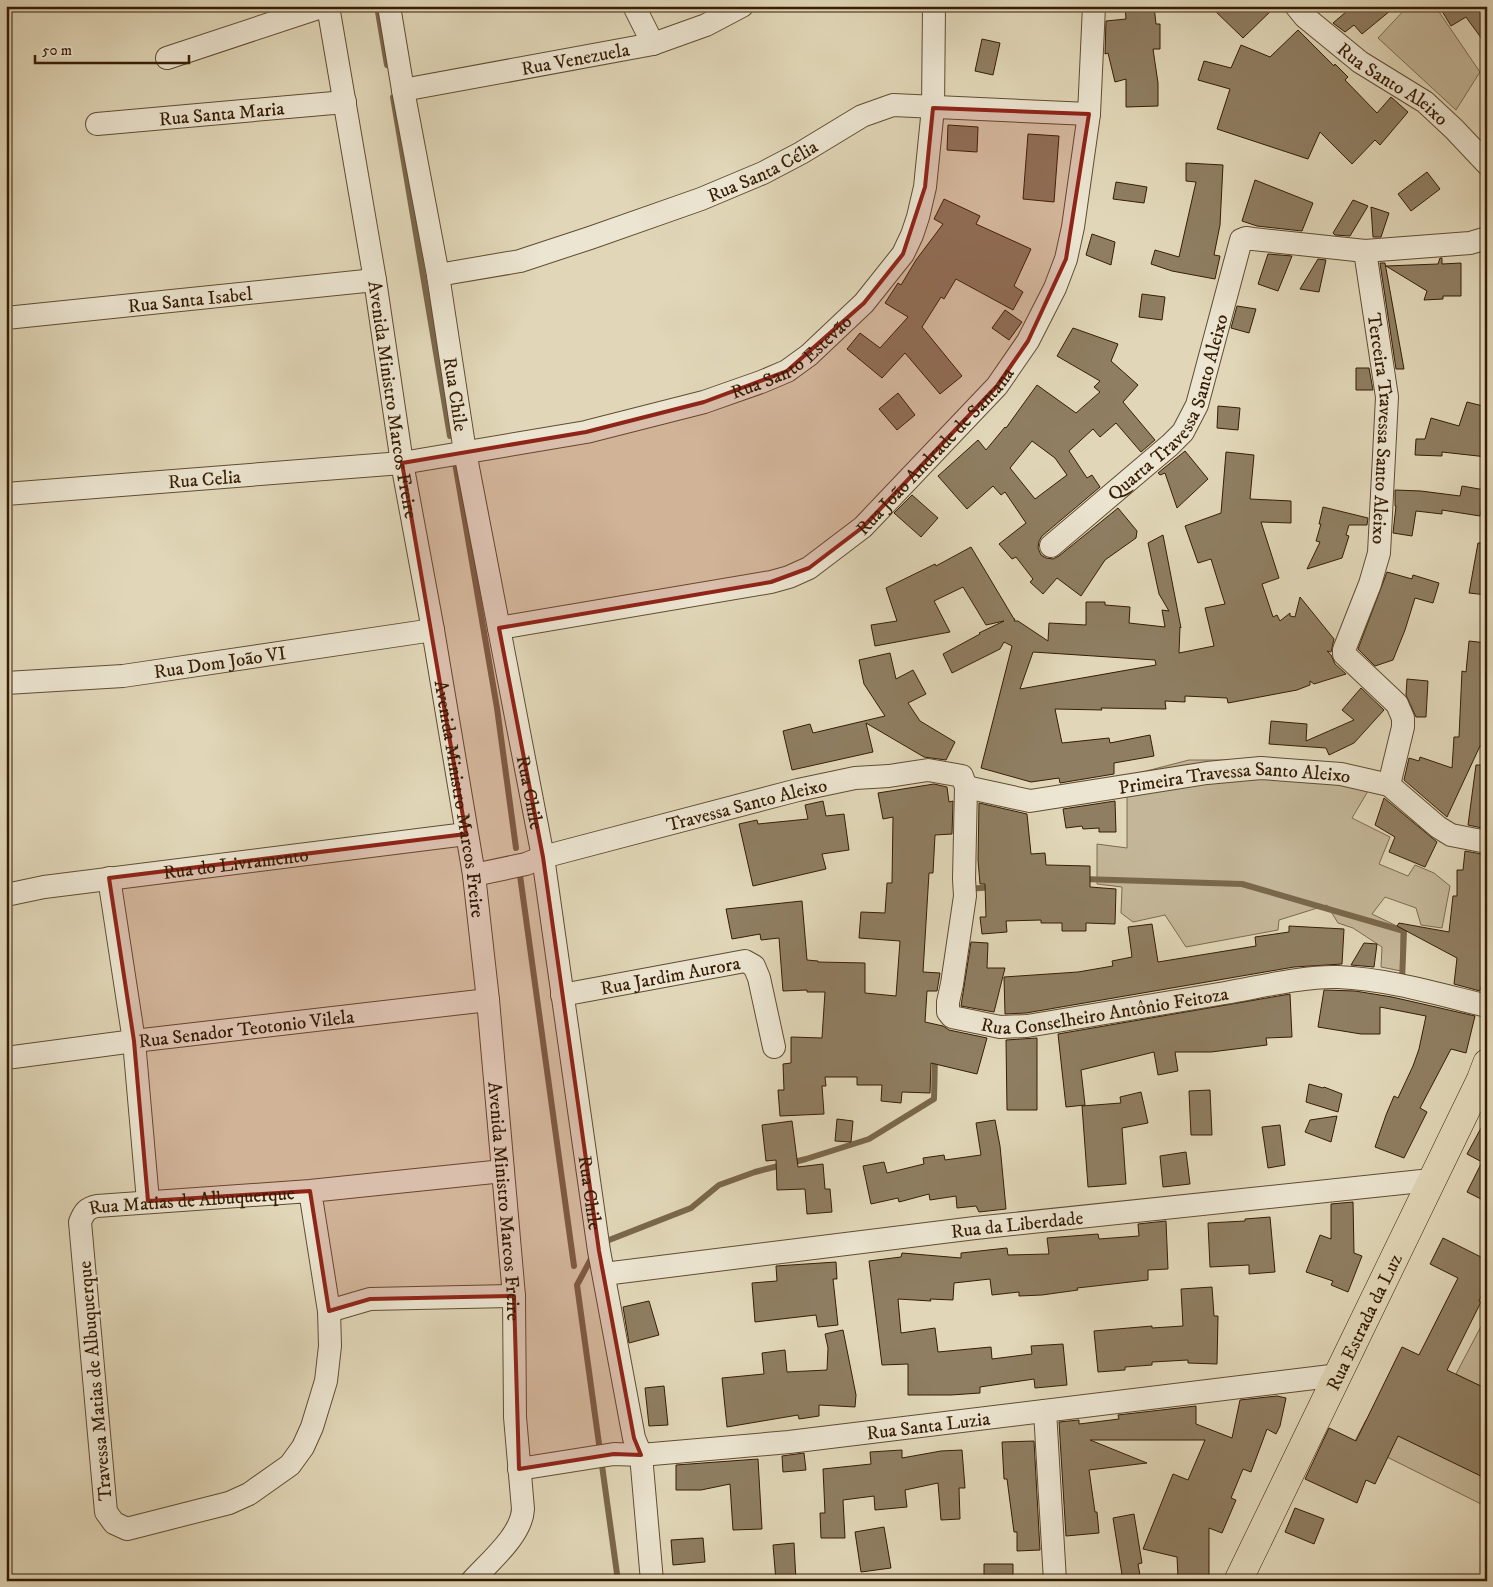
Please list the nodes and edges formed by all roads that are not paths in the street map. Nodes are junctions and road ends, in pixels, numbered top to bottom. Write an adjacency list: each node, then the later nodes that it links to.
1 (324, 6): 10 (street)
2 (328, 6): 12 (street, Avenida Ministro Marcos Freire)
3 (389, 6): 11 (street, Rua Chile)
4 (634, 6): 9 (street)
5 (742, 6): 9 (street, Rua Venezuela)
6 (934, 6): 13 (street, Rua Santo Estevão)
7 (1094, 6): 14 (street, Rua João Andrade de Santana)
8 (1296, 6): 16 (street, Rua Santo Aleixo)
9 (653, 44): 11 (street, Rua Venezuela)
10 (167, 58)
11 (403, 90): 19 (street, Rua Chile)
12 (345, 102): 15 (street, Rua Santa Maria); 20 (street, Avenida Ministro Marcos Freire)
13 (933, 108): 14 (street, Rua Santa Célia); 19 (street, Rua Santa Célia); 22 (street, Rua Santo Estevão)
14 (1090, 114): 26 (street, Rua João Andrade de Santana)
15 (96, 124)
16 (1487, 164)
17 (1487, 238): 18 (street)
18 (1365, 251): 25 (street, Quarta Travessa Santo Aleixo); 29 (street, Terceira Travessa Santo Aleixo)
19 (438, 275): 22 (street, Rua Chile)
20 (375, 280): 21 (street, Rua Santa Isabel); 23 (street, Avenida Ministro Marcos Freire)
21 (6, 318)
22 (465, 452): 23 (street, Rua Santo Estevão); 26 (street, Rua Chile)
23 (402, 463): 24 (street, Rua Celia); 27 (street, Avenida Ministro Marcos Freire)
24 (6, 494)
25 (1051, 546)
26 (499, 628): 33 (street, Rua Chile)
27 (433, 630): 28 (street, Rua Dom João VI); 31 (street, Avenida Ministro Marcos Freire)
28 (6, 683)
29 (1389, 785): 30 (street, Primeira Travessa Santo Aleixo); 32 (street, Primeira Travessa Santo Aleixo)
30 (966, 787): 33 (street, Travessa Santo Aleixo); 39 (street, Rua Conselheiro Antônio Feitoza)
31 (466, 834): 34 (street, Avenida Ministro Marcos Freire); 35 (street, Rua do Livramento)
32 (1487, 842)
33 (535, 861): 34 (street); 37 (street, Rua Chile)
34 (474, 875): 38 (street, Avenida Ministro Marcos Freire)
35 (109, 878): 36 (street, Rua do Livramento); 40 (street)
36 (6, 895)
37 (562, 995): 41 (street, Rua Jardim Aurora); 49 (street, Rua Chile)
38 (488, 1000): 40 (street, Rua Senador Teotonio Vilela); 44 (street, Avenida Ministro Marcos Freire)
39 (1487, 1006)
40 (134, 1041): 42 (street, Rua Senador Teotonio Vilela); 47 (street)
41 (774, 1047)
42 (6, 1058)
43 (1487, 1063): 45 (main road, Rua Estrada da Luz)
44 (503, 1171): 46 (street, Rua Matias de Albuquerque); 50 (street, Avenida Ministro Marcos Freire)
45 (1431, 1180): 49 (street, Rua da Liberdade); 52 (main road, Rua Estrada da Luz)
46 (310, 1191): 47 (street, Rua Matias de Albuquerque); 51 (street, Rua Matias de Albuquerque)
47 (148, 1201): 48 (street, Rua Matias de Albuquerque)
48 (80, 1222): 56 (street, Travessa Matias de Albuquerque)
49 (604, 1274): 54 (street, Rua Chile)
50 (514, 1296): 51 (street); 55 (street, Avenida Ministro Marcos Freire)
51 (330, 1311): 56 (street, Rua Matias de Albuquerque)
52 (1338, 1375): 53 (street, Rua Santa Luzia); 60 (main road, Rua Estrada da Luz)
53 (1045, 1411): 54 (street, Rua Santa Luzia); 59 (street)
54 (641, 1455): 55 (street, Rua Santa Luzia); 58 (street, Rua Chile)
55 (519, 1469): 57 (street, Avenida Ministro Marcos Freire)
56 (127, 1528)
57 (472, 1581)
58 (652, 1581)
59 (1055, 1581)
60 (1238, 1581)

